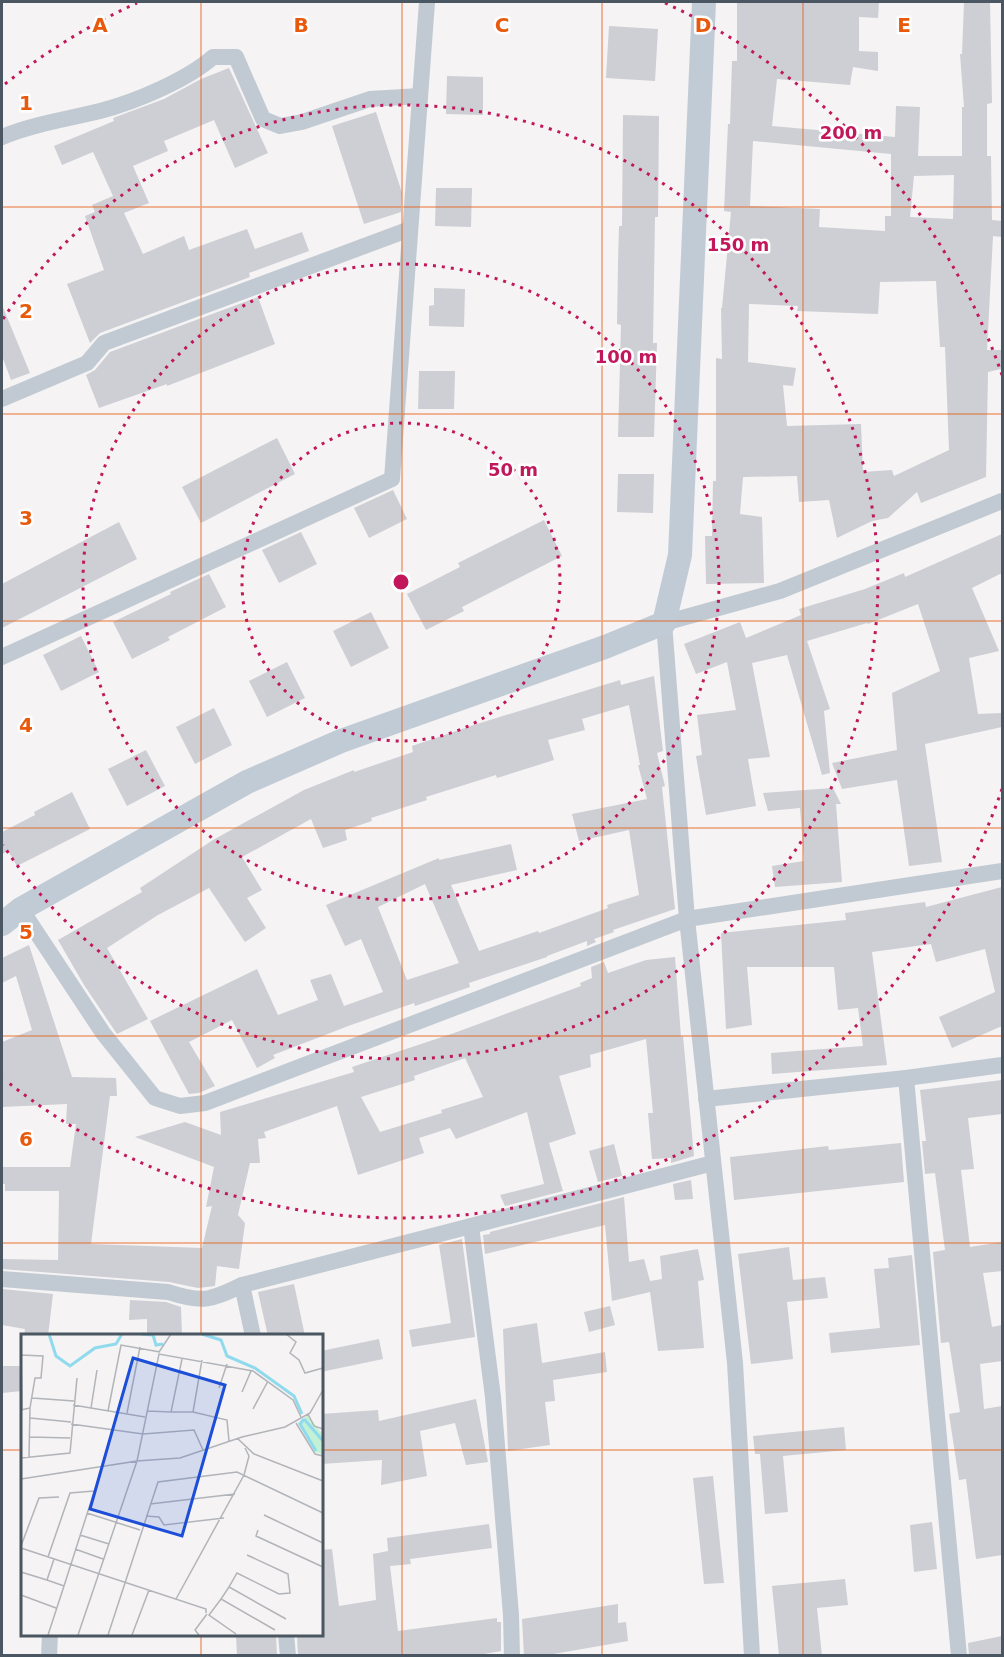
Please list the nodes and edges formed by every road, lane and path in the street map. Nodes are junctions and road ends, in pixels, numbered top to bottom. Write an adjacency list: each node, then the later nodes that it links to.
1 (427, 2): 3 (street)
2 (704, 2): 8 (main road)
3 (420, 96): 4 (street); 5 (street)
4 (2, 137)
5 (410, 229): 6 (street); 9 (street)
6 (2, 399)
7 (1002, 501): 8 (street)
8 (664, 623): 11 (main road); 12 (street)
9 (2, 657)
10 (1002, 871): 12 (street)
11 (21, 909): 12 (street); 13 (main road)
12 (687, 919): 16 (street)
13 (2, 924)
14 (1002, 1065): 15 (street)
15 (906, 1078): 16 (street); 28 (street)
16 (706, 1099): 17 (street)
17 (712, 1163): 18 (street); 27 (street)
18 (471, 1226): 20 (street); 26 (street)
19 (2, 1279): 20 (street)
20 (242, 1285): 21 (street)
21 (254, 1334)
22 (50, 1636): 24 (street)
23 (286, 1636): 25 (street)
24 (50, 1656)
25 (288, 1656)
26 (512, 1656)
27 (752, 1656)
28 (959, 1656)

